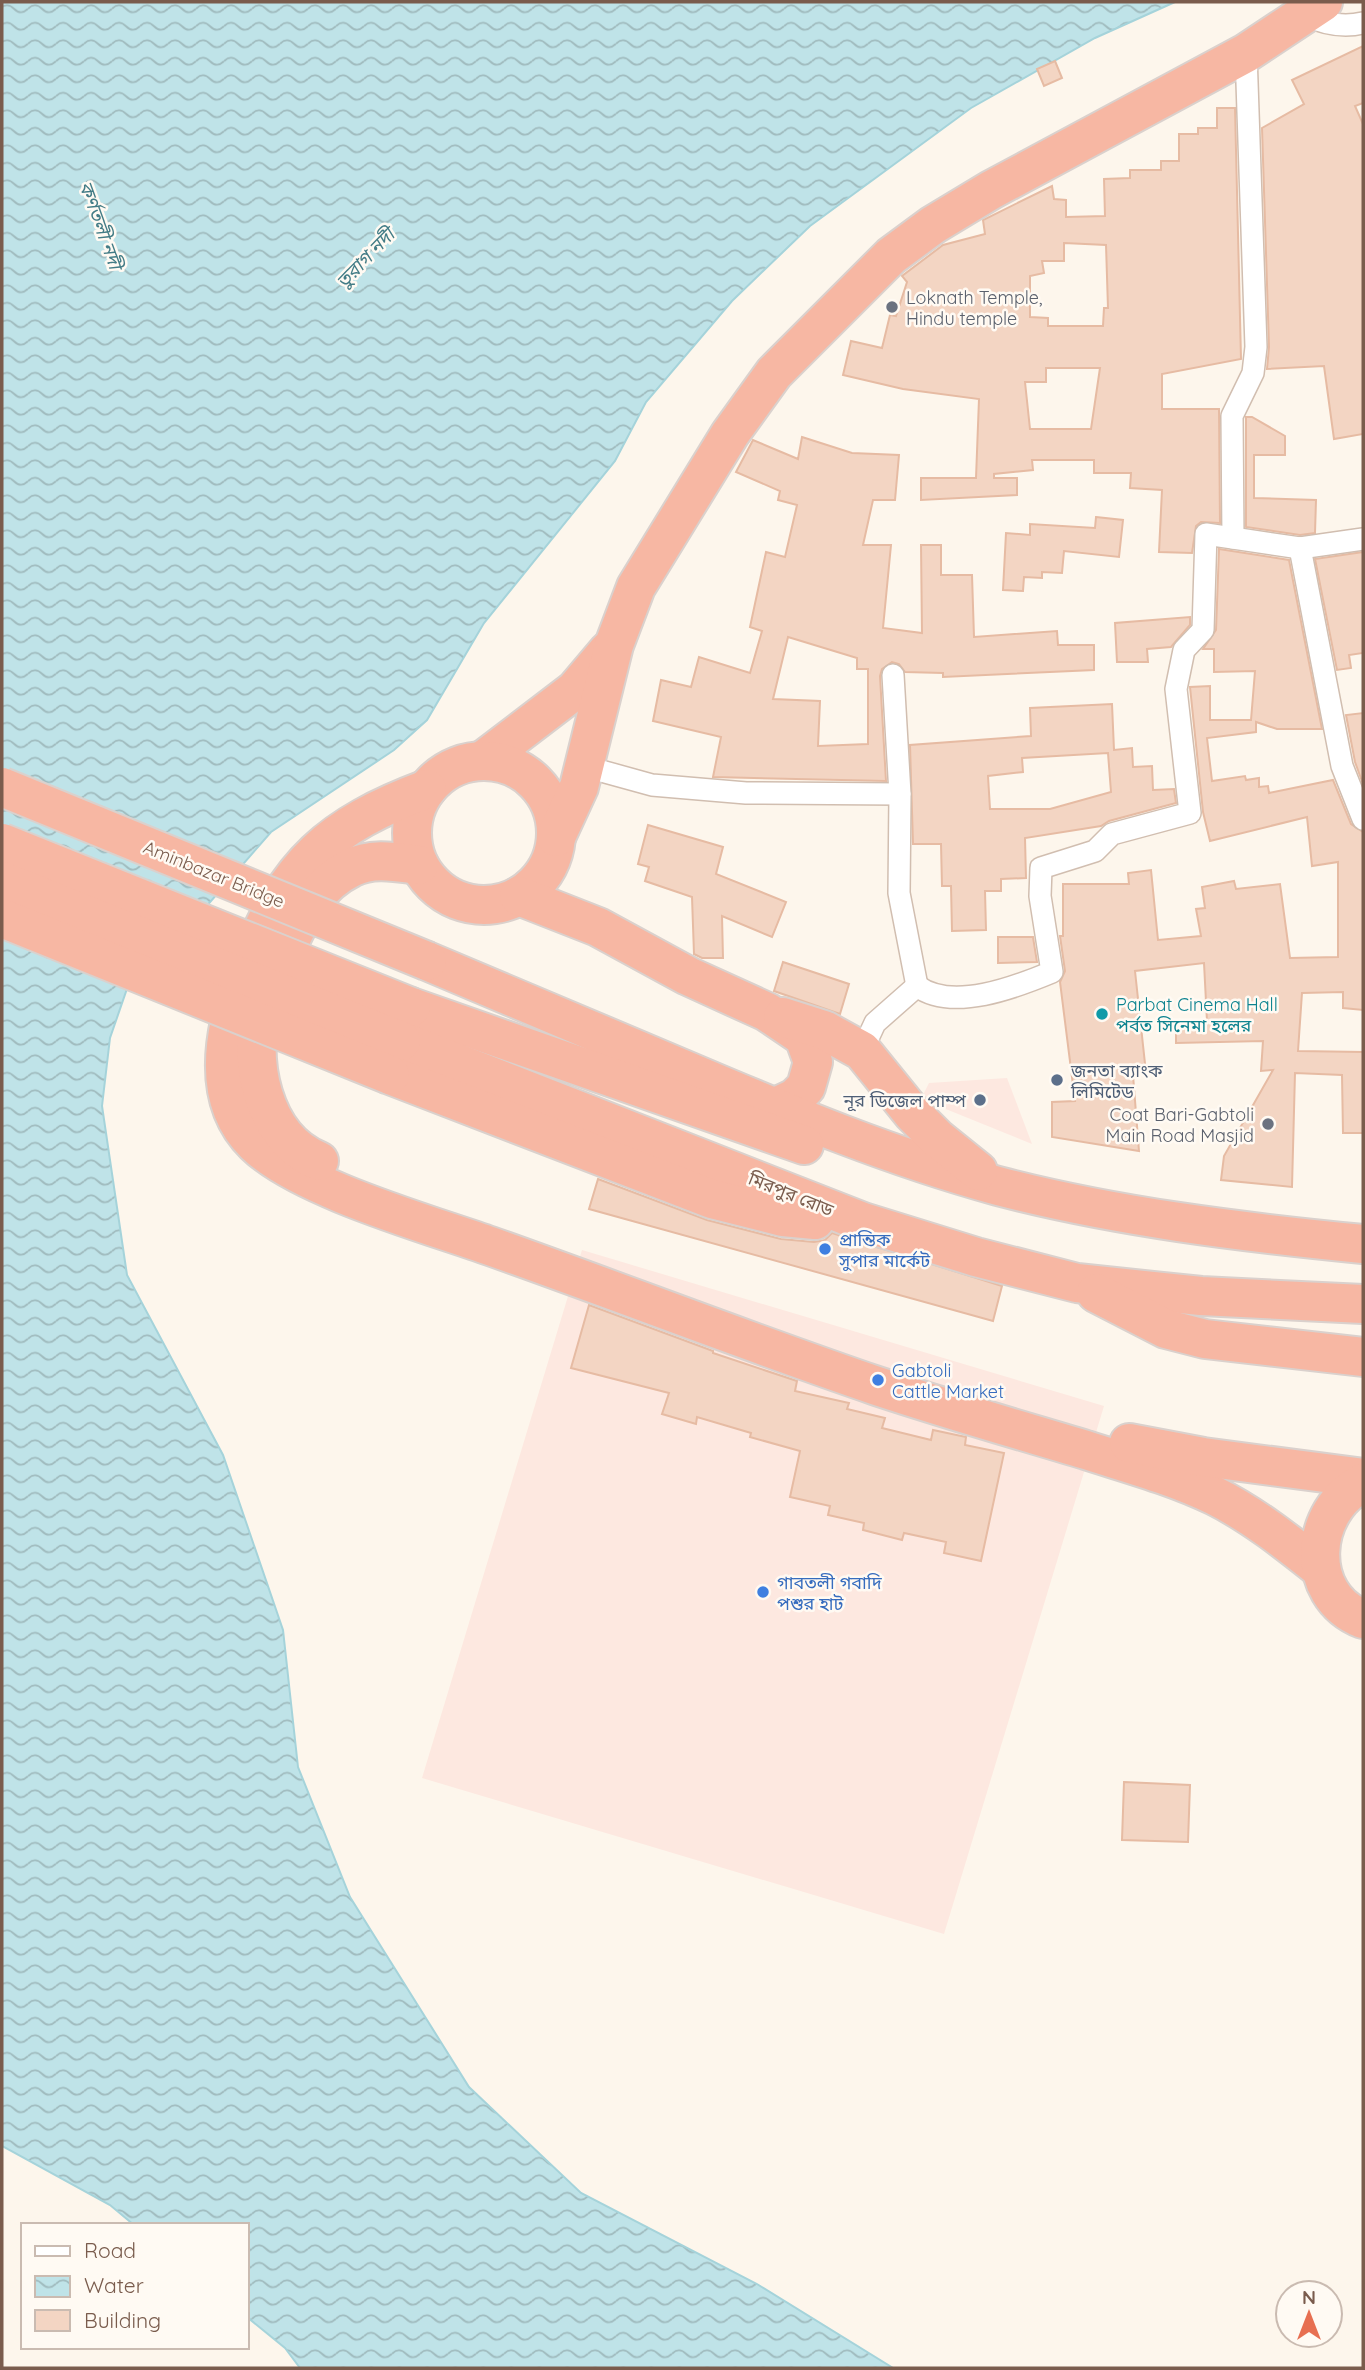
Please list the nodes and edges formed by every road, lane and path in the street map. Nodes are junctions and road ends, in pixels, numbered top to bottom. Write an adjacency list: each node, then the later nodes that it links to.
1 (1314, 9): 2 (street); 3 (highway)
2 (1363, 23)
3 (1246, 53): 4 (street); 7 (highway)
4 (1233, 537): 6 (street); 22 (street)
5 (1363, 539): 6 (street)
6 (1300, 548): 14 (street)
7 (614, 645): 9 (highway); 10 (highway)
8 (893, 675): 13 (street)
9 (482, 761): 12 (highway); 16 (highway)
10 (583, 766): 13 (street); 16 (highway)
11 (2, 787): 26 (highway, Aminbazar Bridge, bridge)
12 (427, 789): 17 (highway); 34 (highway)
13 (900, 794): 22 (street)
14 (1363, 820)
15 (2, 843): 24 (highway, bridge)
16 (554, 846): 19 (highway); 21 (highway)
17 (419, 865): 19 (highway); 33 (highway)
18 (2, 881): 24 (highway, bridge)
19 (519, 896): 21 (highway)
20 (2, 918): 24 (highway, bridge)
21 (598, 927): 23 (highway)
22 (917, 986): 25 (street)
23 (767, 1012): 25 (highway); 26 (highway)
24 (400, 1041): 27 (highway); 30 (highway, মিরপুর রোড)
25 (862, 1051): 28 (highway)
26 (774, 1108): 27 (highway); 28 (highway)
27 (721, 1118): 28 (highway)
28 (997, 1185): 29 (highway)
29 (1363, 1244)
30 (1077, 1283): 31 (highway, মিরপুর রোড); 32 (highway)
31 (1363, 1304)
32 (1363, 1357)
33 (1363, 1480): 34 (highway)
34 (1321, 1569): 35 (highway)
35 (1361, 1620)

